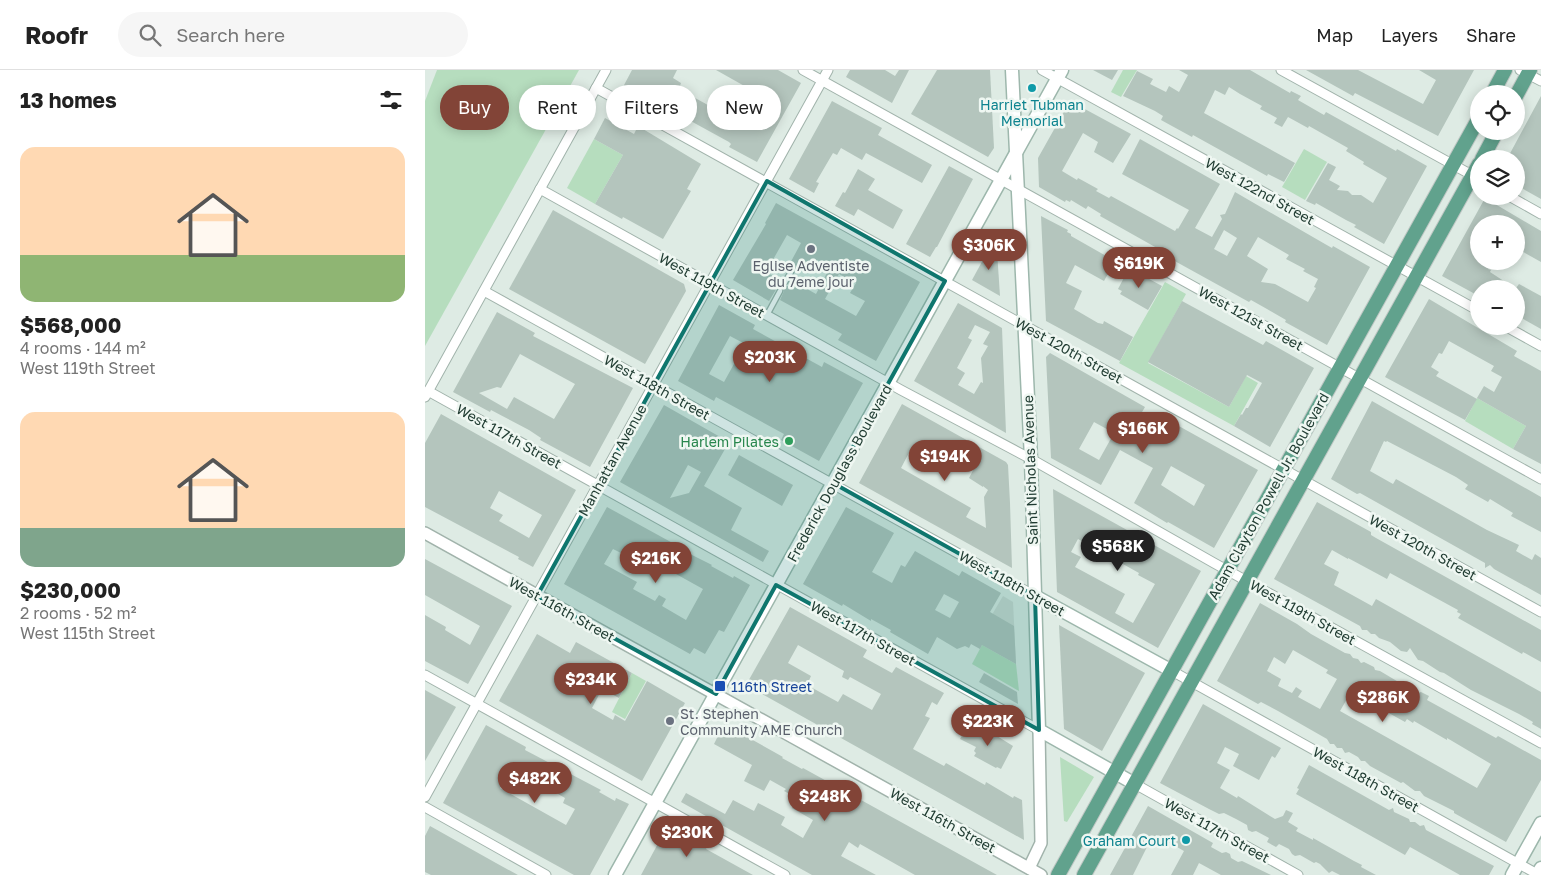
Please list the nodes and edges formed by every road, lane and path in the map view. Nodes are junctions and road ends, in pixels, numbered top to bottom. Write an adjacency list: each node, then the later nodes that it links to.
1 (606, 70): 14 (street)
2 (803, 70): 10 (street, West 121st Street)
3 (828, 70): 10 (street, Manhattan Avenue)
4 (1012, 70): 17 (main road, Saint Nicholas Avenue)
5 (1042, 70): 9 (street, West 122nd Street)
6 (1281, 70): 18 (street)
7 (1505, 70): 12 (main road)
8 (1526, 71): 11 (street); 13 (main road)
9 (1060, 74): 17 (main road, Frederick Douglass Boulevard); 27 (street, West 122nd Street)
10 (822, 81): 20 (street, West 121st Street); 21 (street, Manhattan Avenue)
11 (1541, 81)
12 (1497, 85)
13 (1520, 85)
14 (596, 88): 21 (street, West 120th Street)
15 (573, 130): 23 (street)
16 (1470, 134): 18 (main road, Adam Clayton Powell Jr. Boulevard)
17 (1016, 153): 20 (main road, Frederick Douglass Boulevard); 24 (main road, Saint Nicholas Avenue)
18 (1453, 165): 19 (street); 27 (main road, Adam Clayton Powell Jr. Boulevard)
19 (1470, 171)
20 (1001, 180): 24 (street, West 121st Street); 30 (main road, Frederick Douglass Boulevard)
21 (767, 181): 30 (street, West 120th Street); 32 (street, Manhattan Avenue)
22 (1470, 185): 29 (main road, Adam Clayton Powell Jr. Boulevard)
23 (540, 189): 32 (street, West 119th Street); 33 (street)
24 (1018, 189): 37 (main road, Saint Nicholas Avenue); 40 (street, West 121st Street)
25 (1525, 205): 26 (street)
26 (1541, 214)
27 (1397, 266): 29 (street, West 122nd Street); 40 (main road, Adam Clayton Powell Jr. Boulevard)
28 (791, 272): 31 (lane)
29 (1416, 276): 35 (street, West 122nd Street); 41 (main road, Adam Clayton Powell Jr. Boulevard)
30 (945, 281): 37 (street, West 120th Street); 42 (main road, Frederick Douglass Boulevard)
31 (785, 282)
32 (710, 284): 36 (street, West 119th Street); 43 (street, Manhattan Avenue)
33 (484, 290): 43 (street, West 118th Street); 44 (street)
34 (780, 291): 36 (lane)
35 (1470, 306)
36 (767, 315): 42 (street, West 119th Street)
37 (1023, 325): 45 (main road, Saint Nicholas Avenue); 46 (street, West 120th Street)
38 (1521, 335): 39 (street)
39 (1541, 346)
40 (1340, 367): 41 (street, West 121st Street); 46 (main road, Adam Clayton Powell Jr. Boulevard)
41 (1360, 378): 47 (street, West 121st Street); 48 (main road, Adam Clayton Powell Jr. Boulevard)
42 (889, 382): 45 (street, West 119th Street); 49 (main road, Frederick Douglass Boulevard)
43 (654, 385): 49 (street, West 118th Street); 50 (street, Manhattan Avenue)
44 (427, 394): 50 (street, West 117th Street)
45 (1031, 459): 52 (street, West 119th Street); 56 (main road, Saint Nicholas Avenue)
46 (1283, 470): 48 (street, West 120th Street); 52 (main road, Adam Clayton Powell Jr. Boulevard)
47 (1541, 479)
48 (1303, 481): 53 (main road, Adam Clayton Powell Jr. Boulevard); 57 (street, West 120th Street)
49 (833, 483): 54 (main road, Frederick Douglass Boulevard); 56 (street, West 118th Street)
50 (597, 486): 54 (street, West 117th Street); 55 (street, Manhattan Avenue)
51 (425, 533): 55 (street, West 116th Street)
52 (1227, 570): 53 (street, West 119th Street); 58 (main road, Adam Clayton Powell Jr. Boulevard)
53 (1248, 581): 60 (main road, Adam Clayton Powell Jr. Boulevard); 64 (street, West 119th Street)
54 (776, 585): 61 (main road, Frederick Douglass Boulevard); 63 (street, West 117th Street)
55 (537, 596): 61 (street, West 116th Street); 62 (street, Manhattan Avenue)
56 (1035, 596): 58 (main road, West 118th Street); 63 (main road, Saint Nicholas Avenue)
57 (1541, 612)
58 (1171, 671): 60 (street, West 118th Street); 65 (main road, Adam Clayton Powell Jr. Boulevard)
59 (425, 675): 62 (street)
60 (1192, 682): 66 (main road, Adam Clayton Powell Jr. Boulevard); 71 (street, West 118th Street)
61 (715, 694): 68 (main road, Frederick Douglass Boulevard); 72 (street, West 116th Street)
62 (477, 704): 67 (street, Manhattan Avenue); 68 (street)
63 (1039, 730): 65 (main road, West 117th Street); 72 (street, Saint Nicholas Avenue)
64 (1541, 743)
65 (1115, 772): 66 (main road, West 117th Street); 78 (main road, Adam Clayton Powell Jr. Boulevard)
66 (1135, 784): 79 (main road, Adam Clayton Powell Jr. Boulevard); 80 (street, West 117th Street)
67 (425, 797)
68 (655, 803): 75 (main road, Frederick Douglass Boulevard); 76 (street)
69 (425, 808): 74 (street)
70 (1541, 823): 71 (main road)
71 (1518, 863): 73 (street, West 118th Street); 81 (main road)
72 (1029, 868): 77 (street, West 116th Street)
73 (1539, 873)
74 (546, 875)
75 (615, 875)
76 (785, 875)
77 (1041, 875)
78 (1058, 875)
79 (1084, 875)
80 (1298, 875)
81 (1511, 875)

